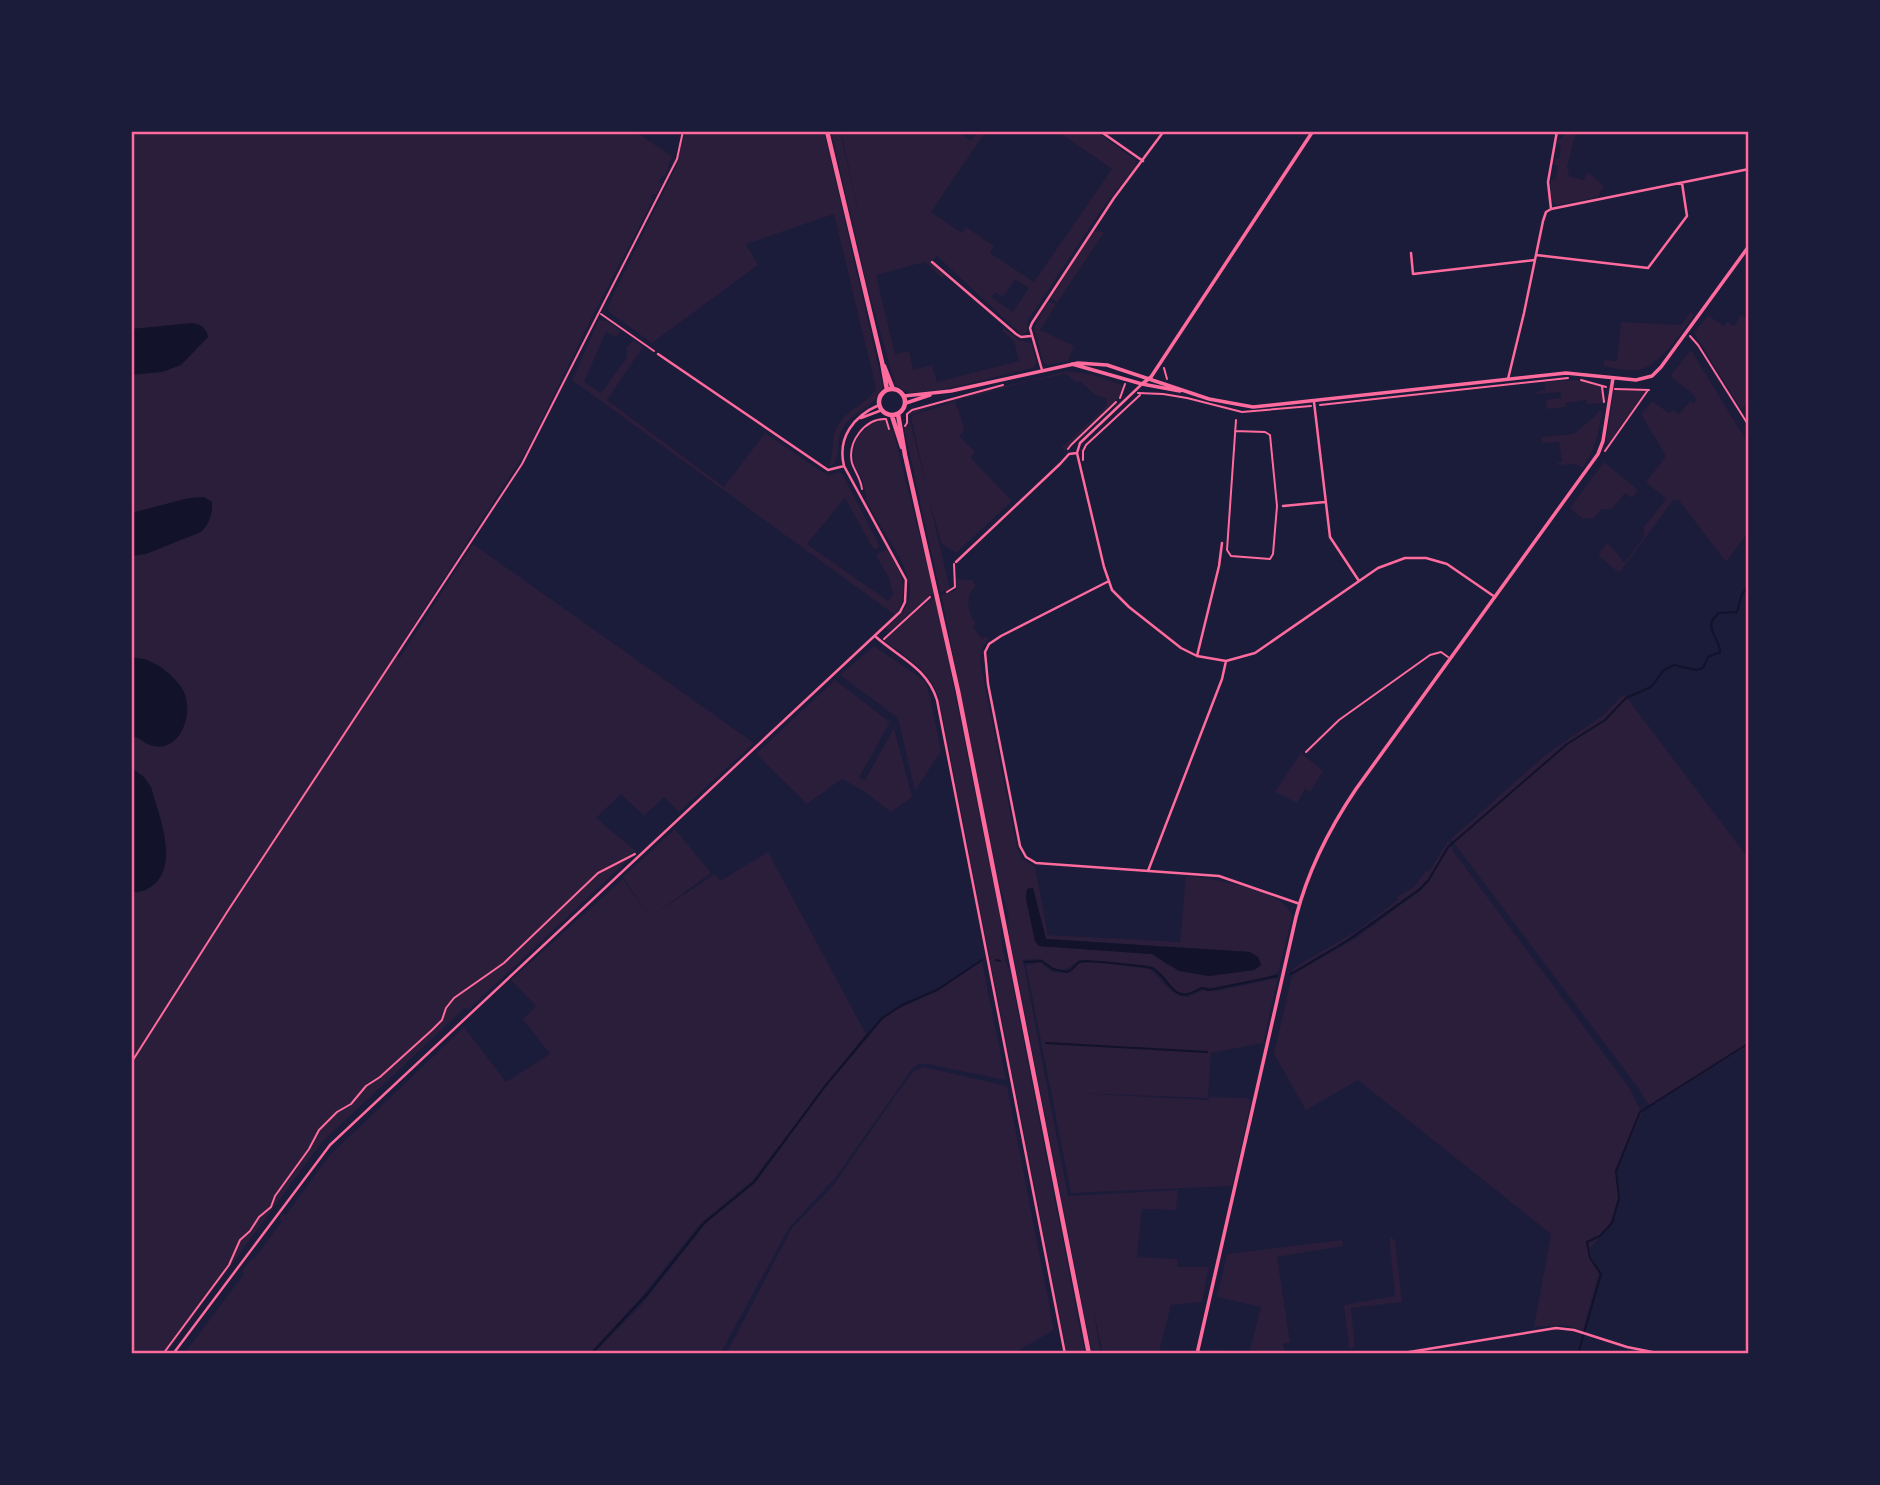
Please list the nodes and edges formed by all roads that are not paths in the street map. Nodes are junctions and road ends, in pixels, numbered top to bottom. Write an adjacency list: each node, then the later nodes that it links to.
1 (827, 131): 24 (main road)
2 (1100, 131): 6 (street)
3 (1164, 131): 6 (street)
4 (1313, 131): 20 (street)
5 (1557, 131): 9 (street)
6 (1143, 161): 15 (street)
7 (1749, 169): 8 (street)
8 (1682, 183): 9 (street); 12 (street)
9 (1550, 209): 12 (street)
10 (1749, 246): 19 (street)
11 (1411, 253): 13 (street)
12 (1536, 255): 13 (street)
13 (1535, 260): 21 (street)
14 (933, 262): 15 (street)
15 (1032, 336): 18 (street)
16 (658, 354): 36 (street)
17 (1071, 364): 18 (street); 20 (street); 22 (street)
18 (1042, 370): 25 (street)
19 (1613, 378): 21 (street); 43 (street)
20 (1149, 379): 22 (street); 23 (street)
21 (1508, 379): 27 (street)
22 (1142, 384): 23 (street); 35 (street)
23 (1164, 389): 27 (street)
24 (890, 390): 26 (main road); 29 (main road)
25 (932, 394): 26 (street); 28 (street)
26 (904, 396): 28 (main road)
27 (1314, 400): 37 (street)
28 (906, 403): 30 (main road)
29 (880, 407): 31 (main road); 36 (street)
30 (898, 414): 31 (main road); 33 (main road)
31 (892, 416): 33 (main road)
32 (1236, 420): 34 (lane)
33 (898, 428): 53 (main road)
34 (1235, 430): 34 (lane)
35 (1077, 453): 40 (street); 41 (street)
36 (844, 466): 44 (street)
37 (1325, 502): 38 (street); 42 (street)
38 (1283, 506)
39 (1222, 543): 45 (street)
40 (956, 562)
41 (1108, 581): 45 (street); 49 (street)
42 (1359, 581): 43 (street); 47 (street)
43 (1495, 597): 46 (street)
44 (876, 637): 51 (street); 52 (street)
45 (1197, 656): 47 (street)
46 (1450, 659): 48 (lane); 50 (street)
47 (1226, 661): 49 (street)
48 (1306, 752)
49 (1149, 871): 50 (street)
50 (1300, 904): 54 (street)
51 (173, 1354)
52 (1065, 1354)
53 (1089, 1354)
54 (1197, 1354)
55 (1397, 1354): 56 (street)
56 (1662, 1354)

